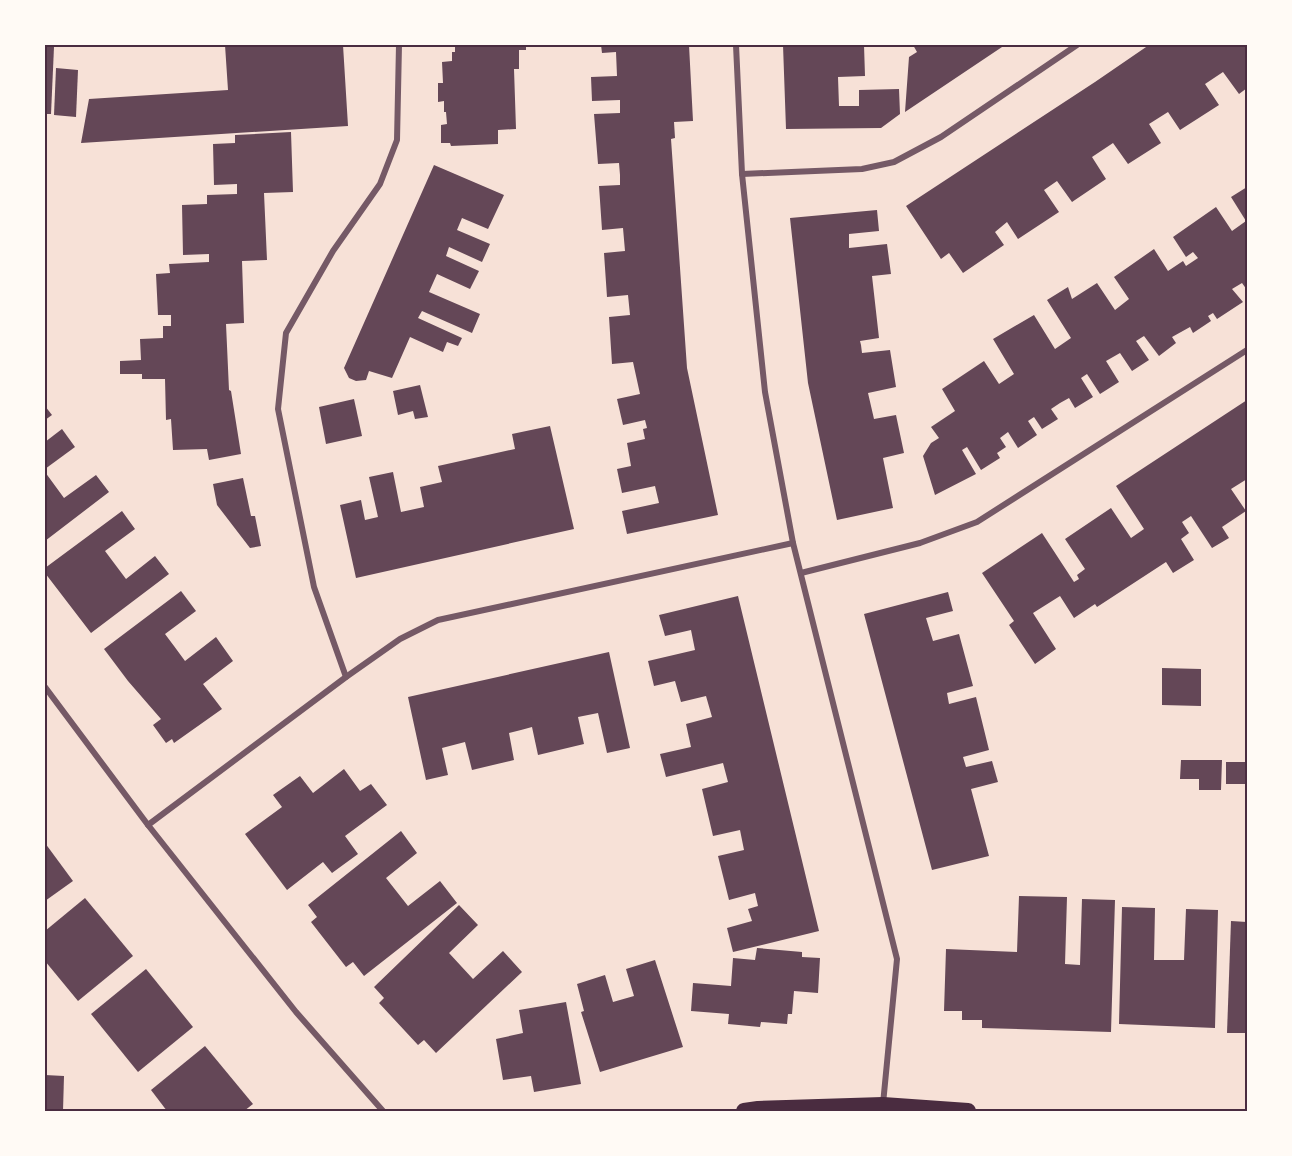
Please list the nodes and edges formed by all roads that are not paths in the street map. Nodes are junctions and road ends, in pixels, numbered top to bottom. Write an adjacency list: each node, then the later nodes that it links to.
1 (399, 45): 8 (street)
2 (736, 45): 4 (street)
3 (1077, 45): 4 (street)
4 (742, 174): 6 (street)
5 (1247, 350): 7 (street)
6 (793, 543): 7 (street); 8 (street)
7 (801, 573): 11 (street)
8 (346, 677): 10 (street)
9 (45, 687): 10 (street)
10 (147, 825): 13 (street)
11 (883, 1105): 12 (highway); 15 (highway)
12 (819, 1109): 14 (highway)
13 (382, 1111)
14 (744, 1111)
15 (968, 1111)

